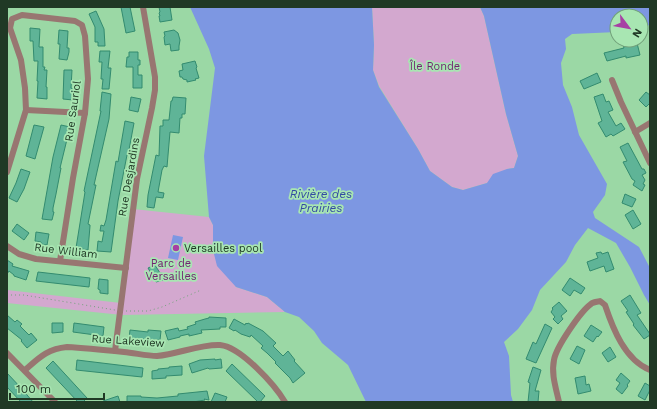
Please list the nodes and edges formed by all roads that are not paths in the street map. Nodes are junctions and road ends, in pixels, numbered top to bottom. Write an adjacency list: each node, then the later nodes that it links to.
1 (143, 7): 11 (street, Rue Desjardins)
2 (612, 80): 6 (street)
3 (26, 110): 4 (street); 4 (street, Rue Sauriol); 8 (street, Rue Sauriol)
4 (85, 113): 10 (street, Rue Sauriol)
5 (650, 124): 6 (street)
6 (635, 132): 7 (street)
7 (650, 163)
8 (7, 172)
9 (7, 246): 10 (street, Rue William)
10 (60, 261): 11 (street, Rue William)
11 (126, 268): 12 (street, Rue Desjardins)
12 (115, 351): 14 (street, Rue Lakeview); 17 (street, Rue Lakeview)
13 (7, 353): 14 (street)
14 (25, 370): 16 (street)
15 (650, 370): 18 (street)
16 (55, 402)
17 (286, 402)
18 (559, 402)

